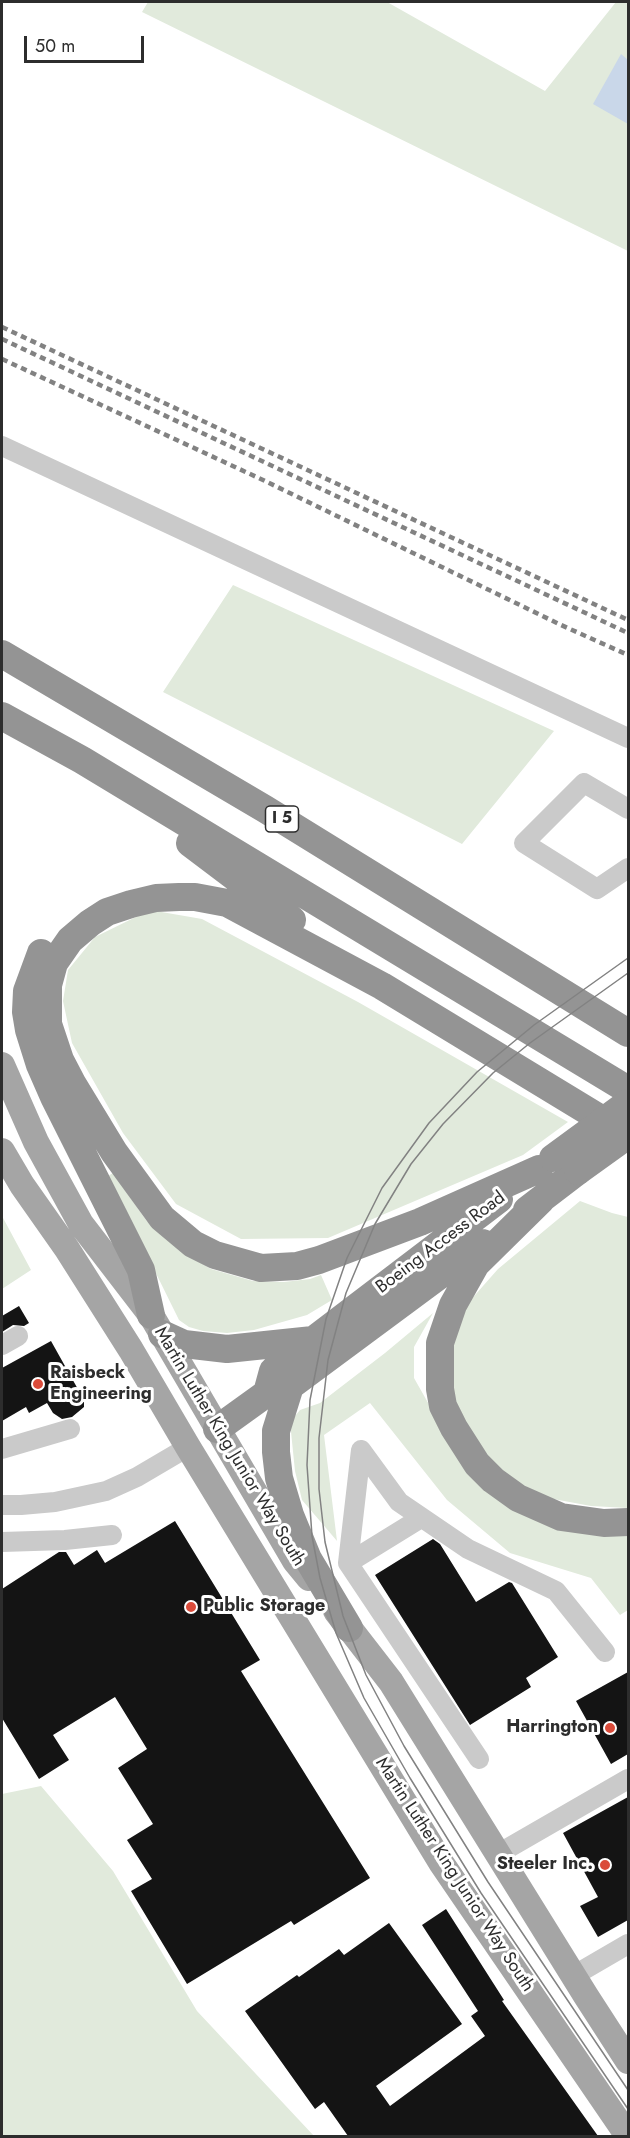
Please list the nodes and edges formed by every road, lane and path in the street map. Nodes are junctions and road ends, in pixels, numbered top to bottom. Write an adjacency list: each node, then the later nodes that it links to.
1 (2, 446): 4 (street)
2 (2, 654): 10 (highway, I 5)
3 (2, 716): 5 (highway)
4 (628, 738)
5 (82, 759): 9 (highway); 12 (highway)
6 (628, 809): 7 (street)
7 (628, 868)
8 (227, 903): 9 (highway); 18 (highway); 20 (highway)
9 (382, 986): 13 (highway)
10 (628, 1033)
11 (2, 1065): 20 (main road, Martin Luther King Junior Way South)
12 (628, 1090)
13 (558, 1093): 15 (highway); 16 (highway)
14 (628, 1103): 18 (highway, Boeing Access Road, bridge)
15 (628, 1135): 19 (highway, Boeing Access Road, bridge)
16 (628, 1144)
17 (2, 1151): 25 (main road, Martin Luther King Junior Way South)
18 (546, 1163): 21 (highway, Boeing Access Road)
19 (541, 1200): 22 (highway, Boeing Access Road); 29 (highway)
20 (156, 1324): 21 (highway); 24 (main road, Martin Luther King Junior Way South)
21 (313, 1340): 22 (highway, Boeing Access Road)
22 (279, 1390): 24 (highway, Boeing Access Road); 33 (highway)
23 (70, 1429): 26 (street)
24 (217, 1429): 25 (main road, Boeing Access Road); 33 (main road, Martin Luther King Junior Way South)
25 (188, 1447): 27 (street); 41 (main road, Martin Luther King Junior Way South)
26 (2, 1449)
27 (2, 1505)
28 (421, 1518): 32 (street); 32 (street); 34 (street)
29 (628, 1522)
30 (112, 1535): 31 (street)
31 (2, 1542)
32 (348, 1563): 35 (street)
33 (349, 1628): 37 (main road, Martin Luther King Junior Way South)
34 (604, 1652)
35 (479, 1759)
36 (628, 1779): 37 (street)
37 (498, 1854): 39 (main road, Martin Luther King Junior Way South)
38 (628, 1944): 39 (street)
39 (573, 1976): 40 (main road, Martin Luther King Junior Way South)
40 (628, 2061)
41 (628, 2136)

